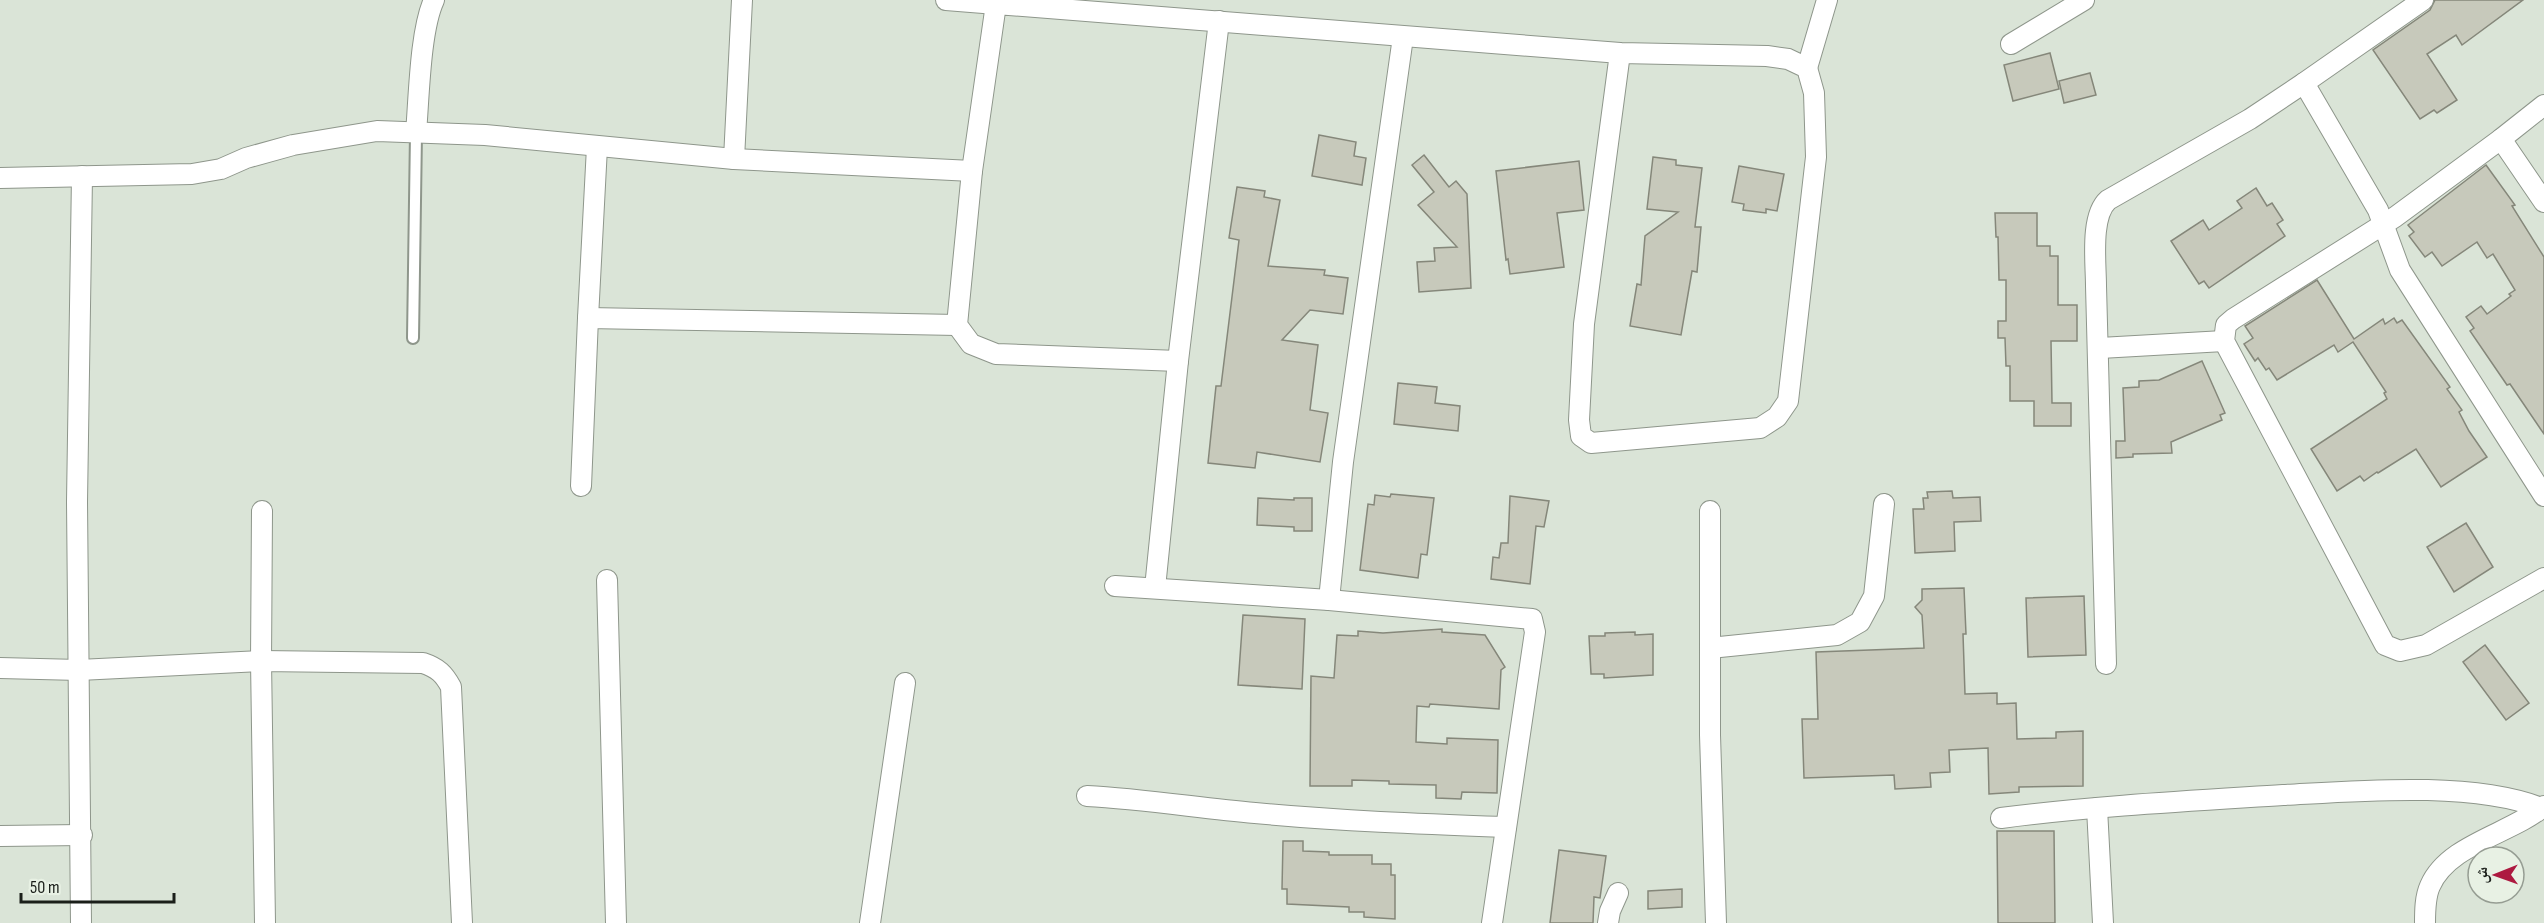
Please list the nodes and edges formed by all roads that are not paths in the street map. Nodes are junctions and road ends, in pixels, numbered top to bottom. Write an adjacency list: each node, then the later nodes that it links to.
1 (434, 0): 15 (street)
2 (742, 0): 18 (street)
3 (946, 0): 7 (street)
4 (1827, 0): 12 (street)
5 (2084, 0): 10 (street)
6 (2424, 0): 13 (street)
7 (996, 4): 8 (street); 19 (street)
8 (1219, 21): 9 (street); 29 (street)
9 (1403, 37): 11 (street); 39 (street)
10 (2012, 44)
11 (1620, 53): 12 (street); 12 (street)
12 (1807, 68)
13 (2304, 83): 23 (street); 28 (street)
14 (2544, 105): 16 (street)
15 (416, 133): 17 (street); 20 (street); 26 (lane)
16 (2501, 139): 22 (street); 23 (street)
17 (597, 147): 18 (street); 24 (street)
18 (734, 159): 19 (street)
19 (972, 171): 25 (street)
20 (82, 176): 21 (street); 44 (street)
21 (0, 178)
22 (2544, 202)
23 (2383, 224): 27 (street); 31 (street)
24 (588, 318): 25 (street); 30 (street)
25 (957, 325): 29 (street)
26 (413, 338)
27 (2224, 341): 28 (street); 35 (street)
28 (2100, 348): 42 (street)
29 (1178, 361): 38 (street)
30 (581, 486)
31 (2544, 496)
32 (1884, 504): 40 (street)
33 (262, 511): 41 (street)
34 (1710, 511): 40 (street)
35 (2544, 578)
36 (607, 580): 57 (street)
37 (1115, 585): 38 (street)
38 (1155, 588): 39 (street)
39 (1329, 600): 50 (street)
40 (1710, 648): 61 (street)
41 (261, 661): 44 (street); 55 (street); 56 (street)
42 (2106, 664)
43 (0, 668): 44 (street)
44 (79, 670): 51 (street)
45 (905, 682): 58 (street)
46 (1087, 796): 50 (street)
47 (2543, 807): 48 (street); 63 (street)
48 (2097, 808): 49 (street); 62 (street)
49 (2001, 818)
50 (1506, 827): 59 (street)
51 (82, 835): 52 (street); 54 (street)
52 (0, 836)
53 (1618, 893): 60 (street)
54 (81, 923)
55 (265, 923)
56 (462, 923)
57 (616, 923)
58 (870, 923)
59 (1492, 923)
60 (1608, 923)
61 (1716, 923)
62 (2103, 923)
63 (2425, 923)

